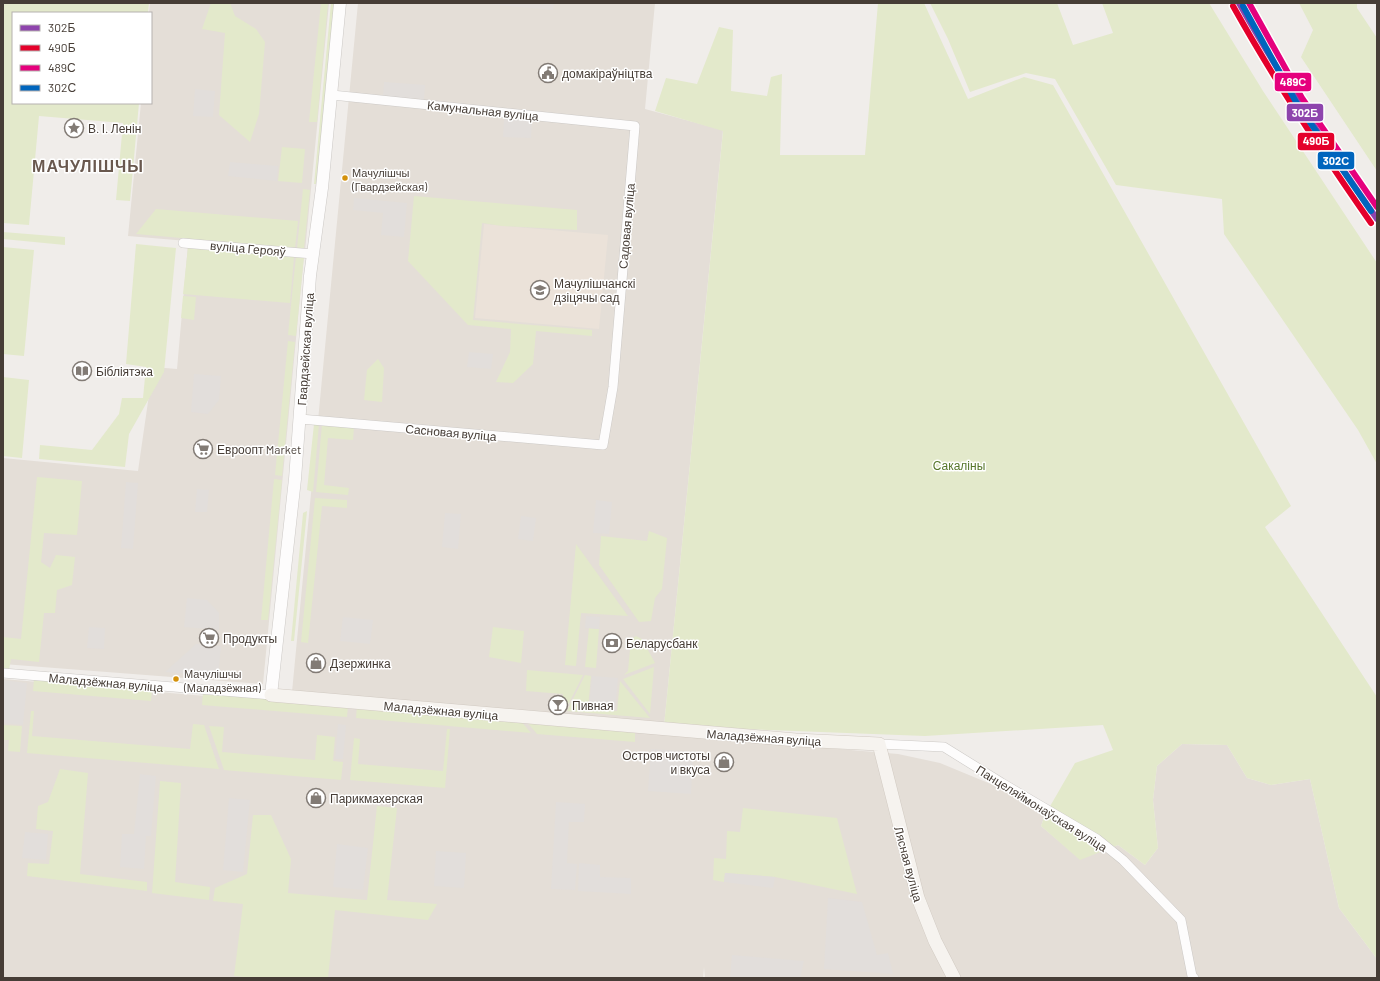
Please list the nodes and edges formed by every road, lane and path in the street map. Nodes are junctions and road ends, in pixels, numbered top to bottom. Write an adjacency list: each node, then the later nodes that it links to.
1 (340, 3): 2 (street, Гвардзейская вуліца)
2 (332, 95): 3 (street, Камунальная вуліца); 5 (street, Гвардзейская вуліца)
3 (635, 126): 7 (street, Садовая вуліца)
4 (183, 243): 5 (street, вуліца Герояў)
5 (312, 254): 6 (street, Гвардзейская вуліца)
6 (300, 419): 7 (street, Сасновая вуліца); 9 (street, Гвардзейская вуліца)
7 (603, 445)
8 (3, 673): 9 (street, Маладзёжная вуліца)
9 (271, 695): 10 (main road, Маладзёжная вуліца)
10 (879, 744): 11 (street, Панцеляймонаўская вуліца); 12 (main road, Лясная вуліца)
11 (1191, 977)
12 (954, 978)

